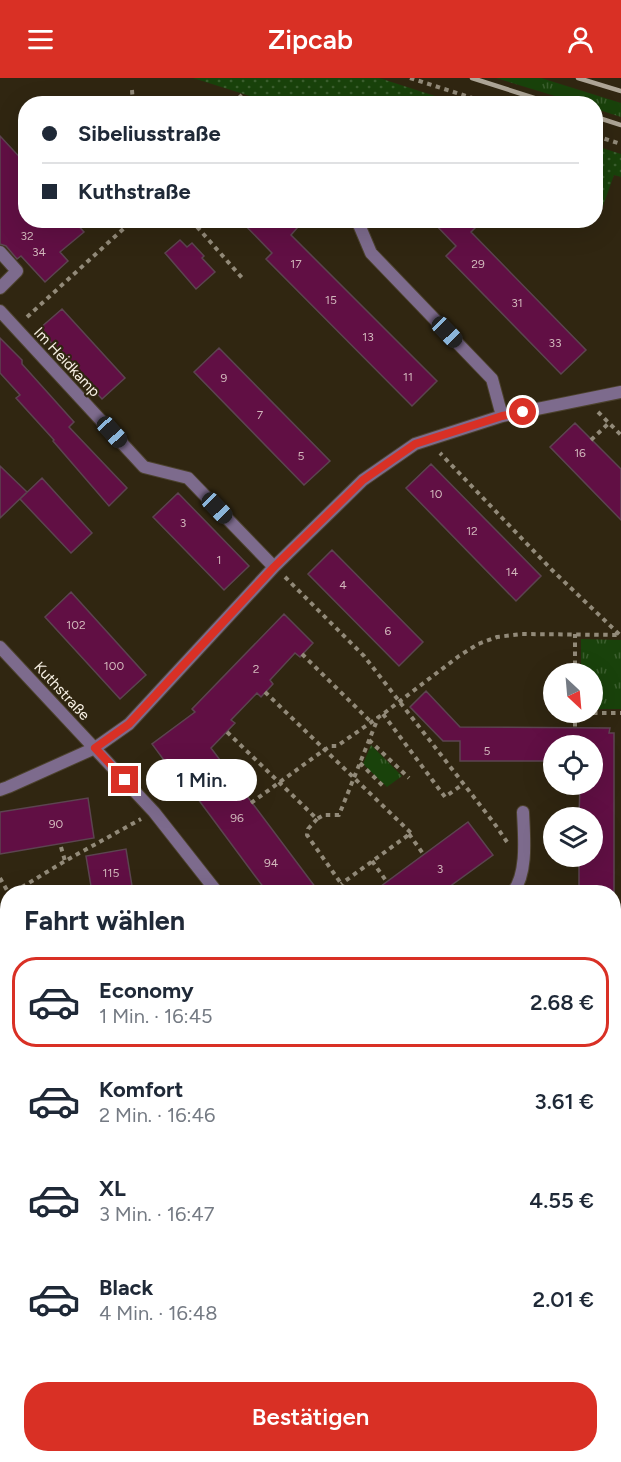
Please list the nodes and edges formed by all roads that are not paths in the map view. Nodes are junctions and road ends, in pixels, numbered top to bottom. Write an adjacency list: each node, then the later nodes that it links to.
1 (360, 228): 6 (street)
2 (0, 252): 3 (street)
3 (0, 288)
4 (0, 311): 7 (street, Im Heidkamp)
5 (621, 392): 6 (street)
6 (502, 416): 7 (street)
7 (274, 567): 9 (street)
8 (0, 647): 9 (street, Kuthstraße)
9 (95, 748): 10 (street); 12 (street, Kuthstraße)
10 (0, 790)
11 (523, 812): 13 (street)
12 (211, 885)
13 (518, 885)

